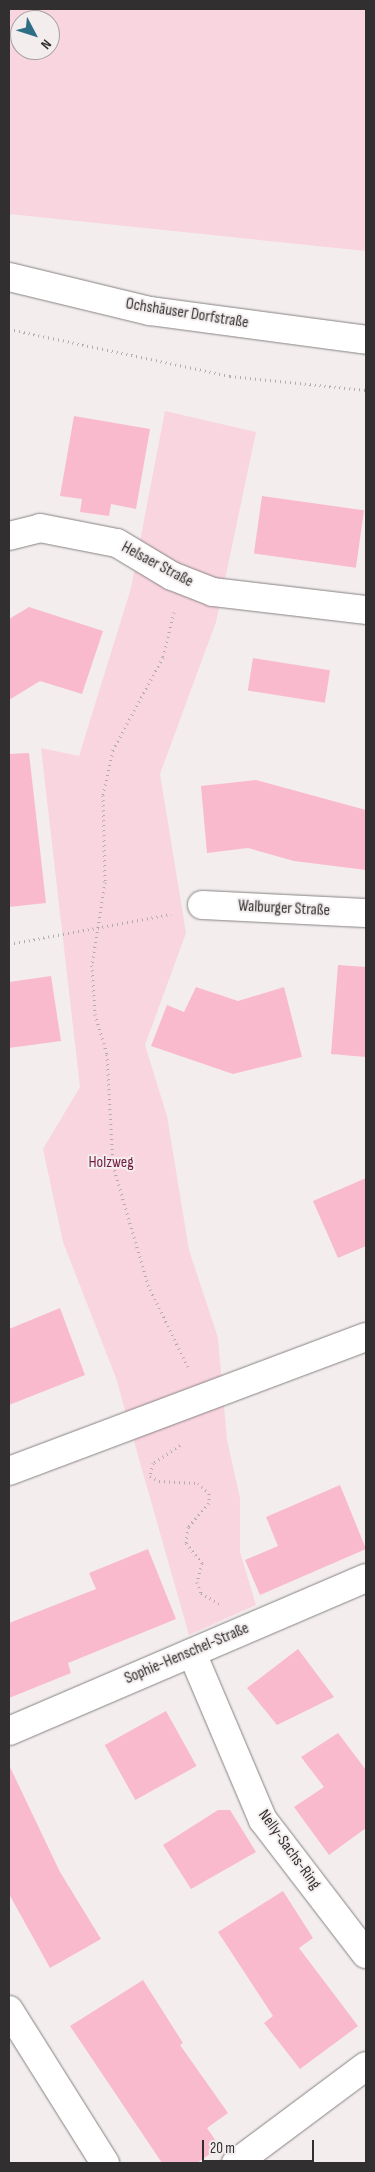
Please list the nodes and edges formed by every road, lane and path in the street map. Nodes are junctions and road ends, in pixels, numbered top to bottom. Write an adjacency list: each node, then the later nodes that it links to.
1 (9, 278): 3 (street, Ochshäuser Dorfstraße)
2 (9, 329): 4 (path)
3 (366, 340)
4 (366, 390)
5 (9, 536): 6 (street, Helsaer Straße)
6 (172, 576): 7 (street, Helsaer Straße); 10 (path)
7 (366, 610)
8 (202, 905): 9 (street, Walburger Straße); 10 (path)
9 (366, 913)
10 (97, 926): 11 (path); 13 (path)
11 (9, 944)
12 (366, 1338): 13 (street)
13 (204, 1400): 14 (street); 16 (path)
14 (9, 1471)
15 (366, 1578): 16 (street, Sophie-Henschel-Straße)
16 (238, 1632): 17 (street, Sophie-Henschel-Straße)
17 (192, 1653): 18 (street, Sophie-Henschel-Straße); 19 (street, Nelly-Sachs-Ring)
18 (9, 1731)
19 (366, 1954)
20 (9, 2010): 22 (street)
21 (366, 2066): 23 (street)
22 (105, 2163)
23 (236, 2163)

